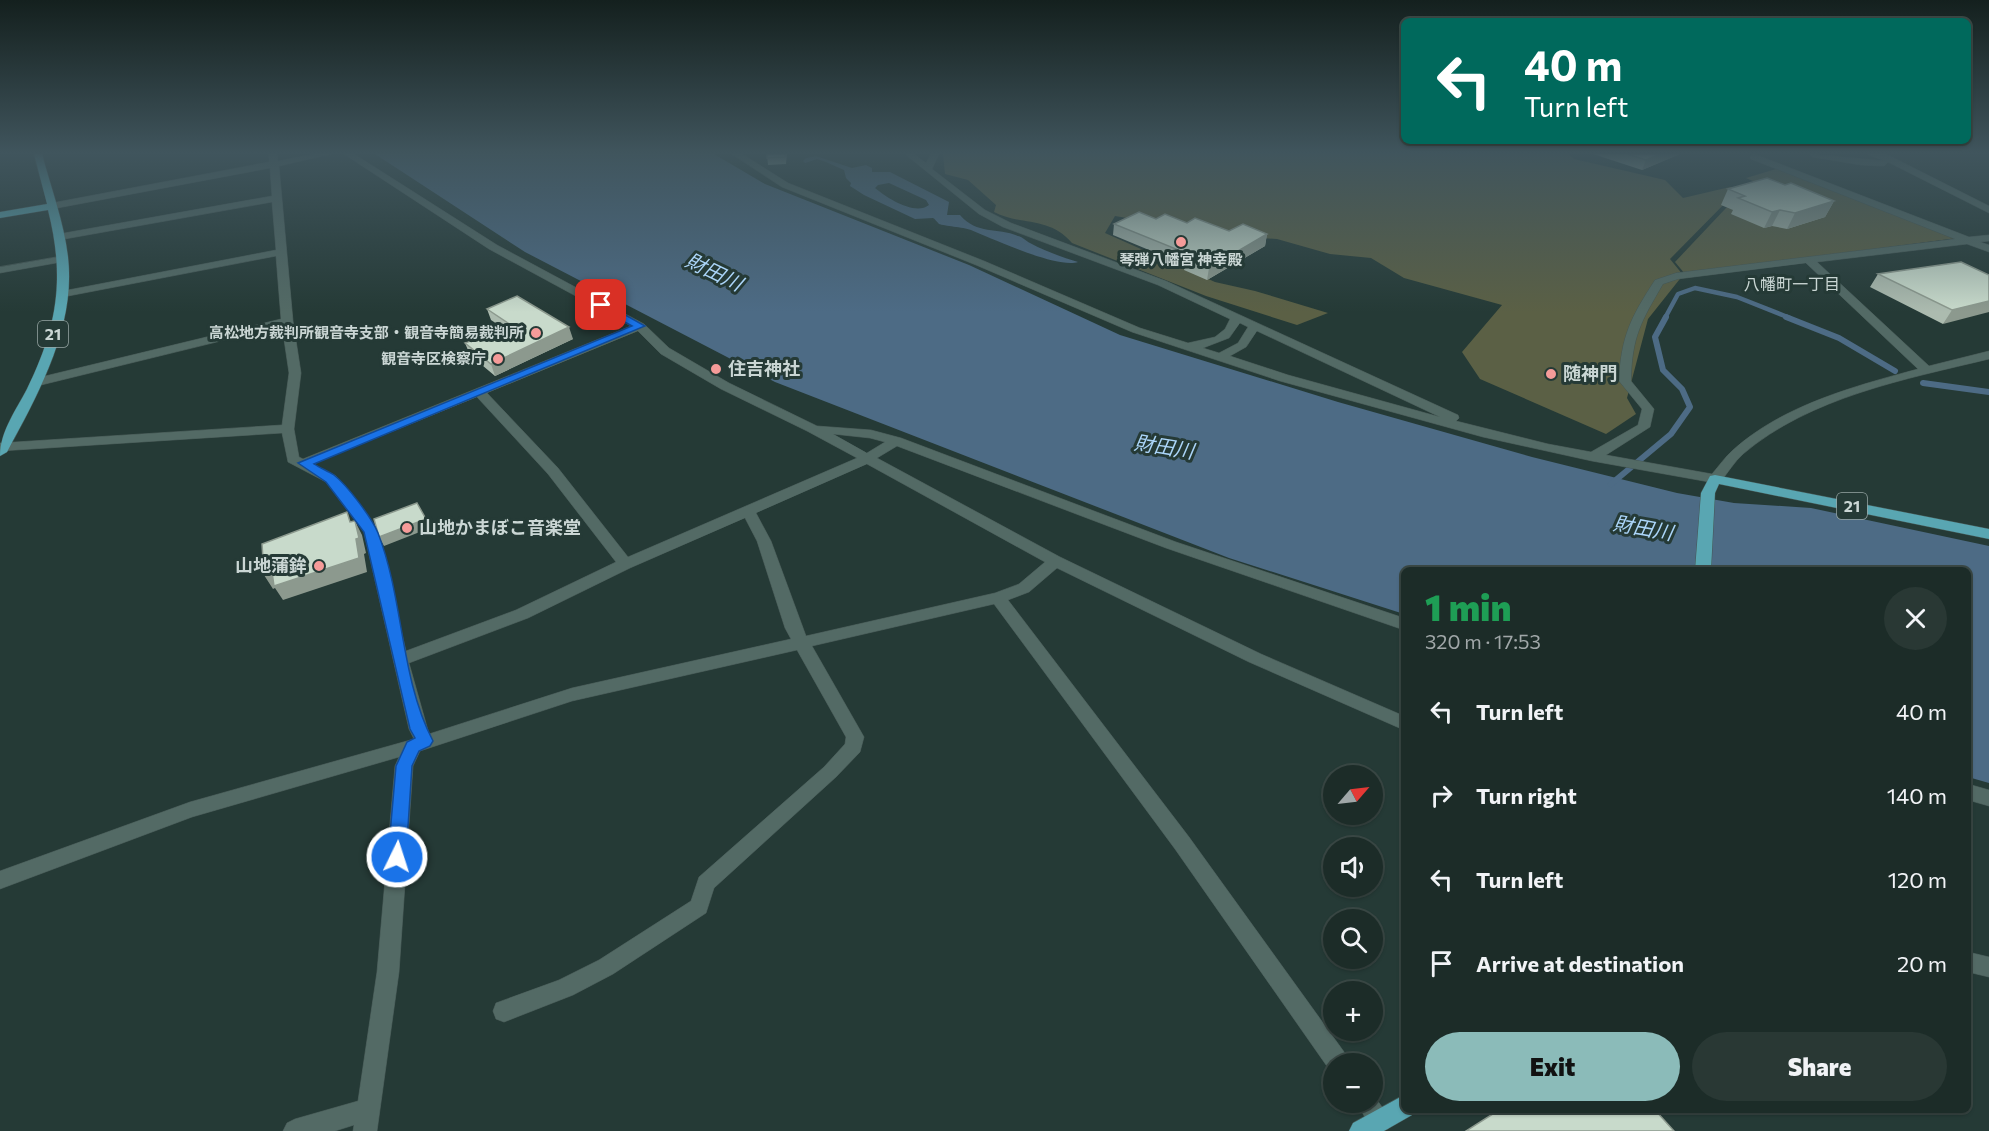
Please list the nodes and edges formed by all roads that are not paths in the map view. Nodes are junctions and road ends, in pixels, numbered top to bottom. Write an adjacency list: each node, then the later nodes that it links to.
1 (52, 206): 10 (main road, 21)
2 (47, 207): 9 (main road)
3 (227, 207): 10 (street)
4 (277, 207): 14 (street)
5 (430, 207): 21 (street)
6 (838, 207): 23 (street)
7 (975, 207): 19 (street)
8 (1882, 207): 12 (street)
9 (0, 215)
10 (60, 237): 15 (main road, 21)
11 (1989, 238): 12 (street)
12 (1968, 240): 13 (street); 16 (street)
13 (1989, 249)
14 (283, 252): 18 (street); 20 (street)
15 (63, 259): 17 (street); 18 (main road, 21)
16 (1809, 260): 26 (street); 34 (street)
17 (0, 270)
18 (63, 294): 27 (main road, 21)
19 (1236, 317): 22 (street); 23 (street)
20 (287, 321): 27 (street); 30 (street)
21 (640, 326): 28 (street); 29 (street)
22 (1255, 326): 25 (street); 31 (street)
23 (1187, 347): 25 (street)
24 (1989, 355): 26 (street)
25 (1220, 357): 31 (street)
26 (1927, 371): 37 (street)
27 (37, 382): 33 (main road, 21)
28 (479, 392): 36 (street); 41 (street)
29 (812, 428): 32 (street); 35 (street)
30 (288, 429): 33 (street); 36 (street)
31 (1488, 434): 34 (street)
32 (896, 441): 35 (street); 44 (street)
33 (1, 449)
34 (1592, 457): 37 (street)
35 (866, 459): 38 (street); 40 (street)
36 (304, 463): 46 (street)
37 (1715, 479): 39 (main road, 21); 42 (main road)
38 (748, 511): 41 (street); 45 (street)
39 (1989, 534)
40 (1055, 561): 43 (street); 47 (street)
41 (625, 564): 46 (street)
42 (1703, 567)
43 (998, 598): 45 (street); 55 (street)
44 (1401, 623)
45 (802, 641): 48 (street); 54 (street)
46 (400, 660): 48 (street)
47 (1401, 722)
48 (418, 744): 51 (street); 57 (street)
49 (1971, 793): 50 (street)
50 (1989, 798)
51 (0, 880)
52 (1971, 963): 53 (street)
53 (1989, 967)
54 (504, 1011)
55 (1331, 1053)
56 (1401, 1108): 58 (main road)
57 (366, 1120): 59 (street)
58 (1371, 1122)
59 (295, 1131)

